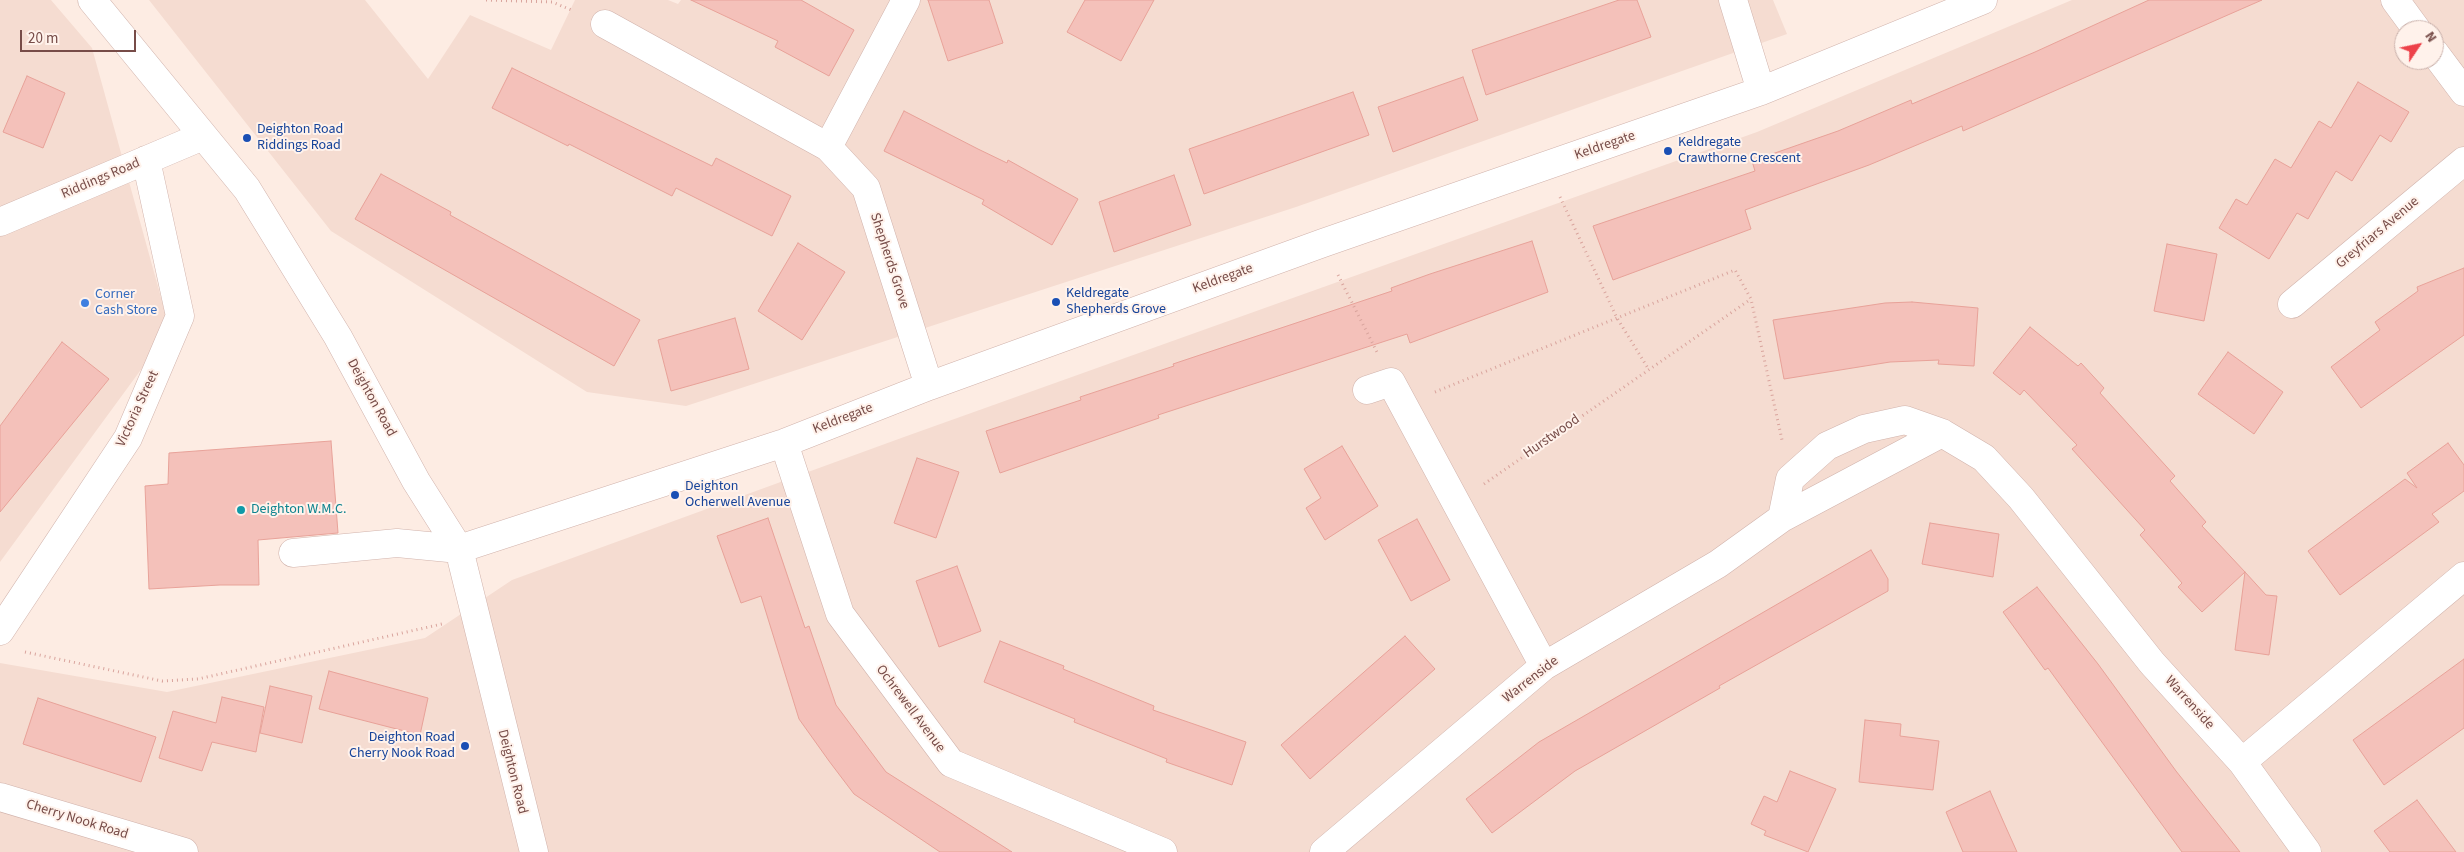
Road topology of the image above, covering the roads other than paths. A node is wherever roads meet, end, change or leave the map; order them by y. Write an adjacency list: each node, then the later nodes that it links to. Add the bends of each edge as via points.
1 (92, 0): 12 (street, Deighton Road)
2 (906, 0): 13 (street)
3 (1733, 0): 10 (street)
4 (1983, 0): 6 (street, Keldregate)
5 (2395, 0): 7 (street)
6 (1948, 8): 10 (street, Keldregate)
7 (2410, 20)
8 (605, 24): 13 (street, Shepherds Grove)
9 (2444, 65): 11 (street)
10 (1761, 91): 18 (street, Keldregate, via 1323,243)
11 (2464, 92)
12 (203, 136): 14 (street, Riddings Road); 23 (street, Deighton Road, via 247,189 338,337 416,481)
13 (828, 147): 18 (street, Shepherds Grove, via 866,188)
14 (146, 160): 16 (street, Riddings Road); 26 (street, Victoria Street, via 180,316 128,438)
15 (2464, 161): 17 (street, Greyfriars Avenue)
16 (0, 222)
17 (2292, 304)
18 (929, 386): 21 (street, Keldregate)
19 (1388, 392): 27 (street, via 1456,504)
20 (1942, 433): 22 (street, Warrenside); 22 (street, Warrenside, via 1905,420 1864,428 1827,446 1790,479); 28 (street, Warrenside, via 1984,458 2021,498 2152,663)
21 (784, 442): 23 (street, Keldregate); 32 (street, Ochrewell Avenue, via 840,614 951,763)
22 (1782, 518): 27 (street, Warrenside, via 1718,564)
23 (459, 550): 24 (street, via 397,543); 31 (street, Deighton Road)
24 (293, 553)
25 (2464, 576): 28 (street)
26 (0, 632)
27 (1544, 666): 33 (street, Warrenside)
28 (2242, 762): 34 (street)
29 (0, 797): 30 (street, Cherry Nook Road)
30 (184, 852)
31 (534, 852)
32 (1163, 852)
33 (1324, 852)
34 (2307, 852)

